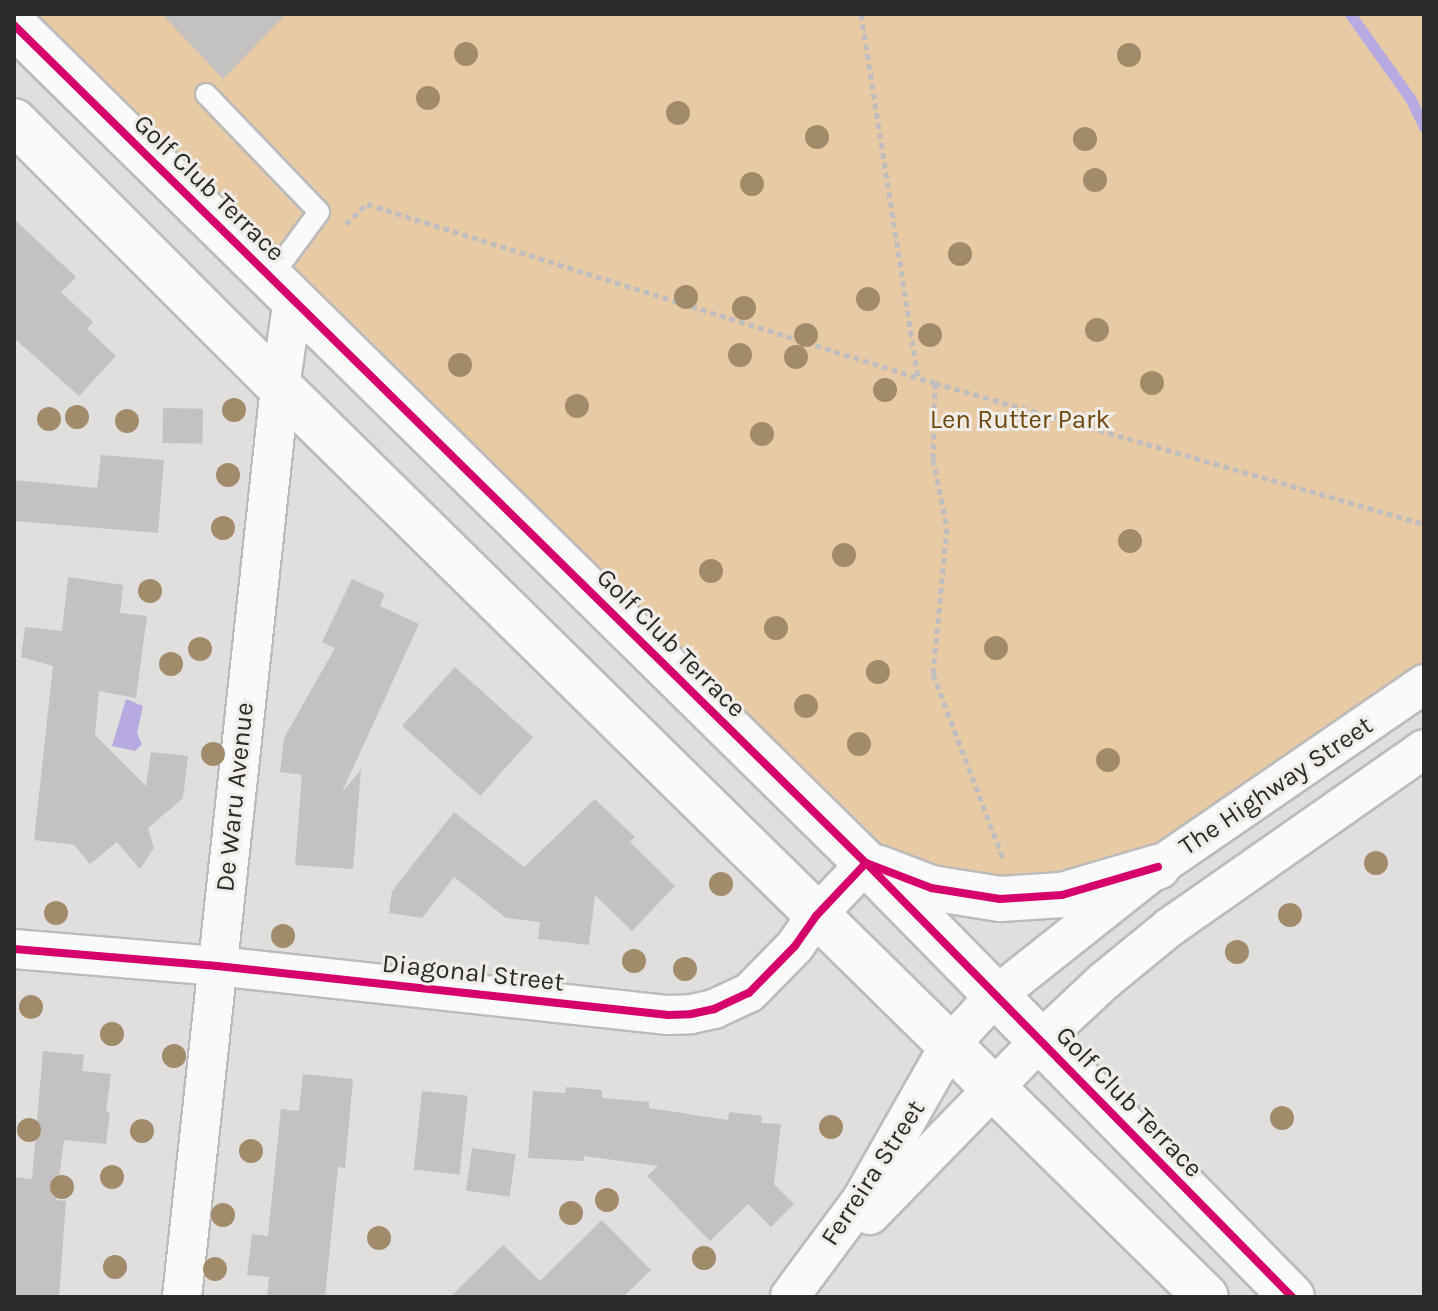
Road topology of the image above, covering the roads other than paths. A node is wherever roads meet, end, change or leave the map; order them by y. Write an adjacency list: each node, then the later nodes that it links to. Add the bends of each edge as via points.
1 (14, 25): 4 (street, Golf Club Terrace)
2 (206, 94): 4 (lane, via 319,212)
3 (14, 121): 5 (street)
4 (282, 288): 5 (street, De Waru Avenue); 8 (street, Golf Club Terrace)
5 (280, 387): 10 (street); 12 (street, De Waru Avenue)
6 (1424, 684): 9 (street, The Highway Street)
7 (1424, 749): 14 (street, The Highway Street, via 1170,927)
8 (866, 863): 9 (street, via 931,888 1000,899 1062,895); 10 (street, Diagonal Street); 13 (street, Golf Club Terrace)
9 (1158, 867): 13 (street, The Highway Street)
10 (816, 916): 12 (street, Diagonal Street, via 749,993 691,1014); 15 (street)
11 (14, 949): 12 (street, Diagonal Street)
12 (217, 966): 17 (street, De Waru Avenue)
13 (994, 997): 14 (street, Golf Club Terrace); 15 (street, The Highway Street)
14 (1042, 1039): 16 (street, The Highway Street); 20 (street, Golf Club Terrace)
15 (949, 1046): 16 (street); 18 (street, Ferreira Street, via 862,1199)
16 (996, 1088): 18 (street, Ferreira Street); 19 (street)
17 (182, 1297)
18 (790, 1297)
19 (1206, 1297)
20 (1292, 1297)

